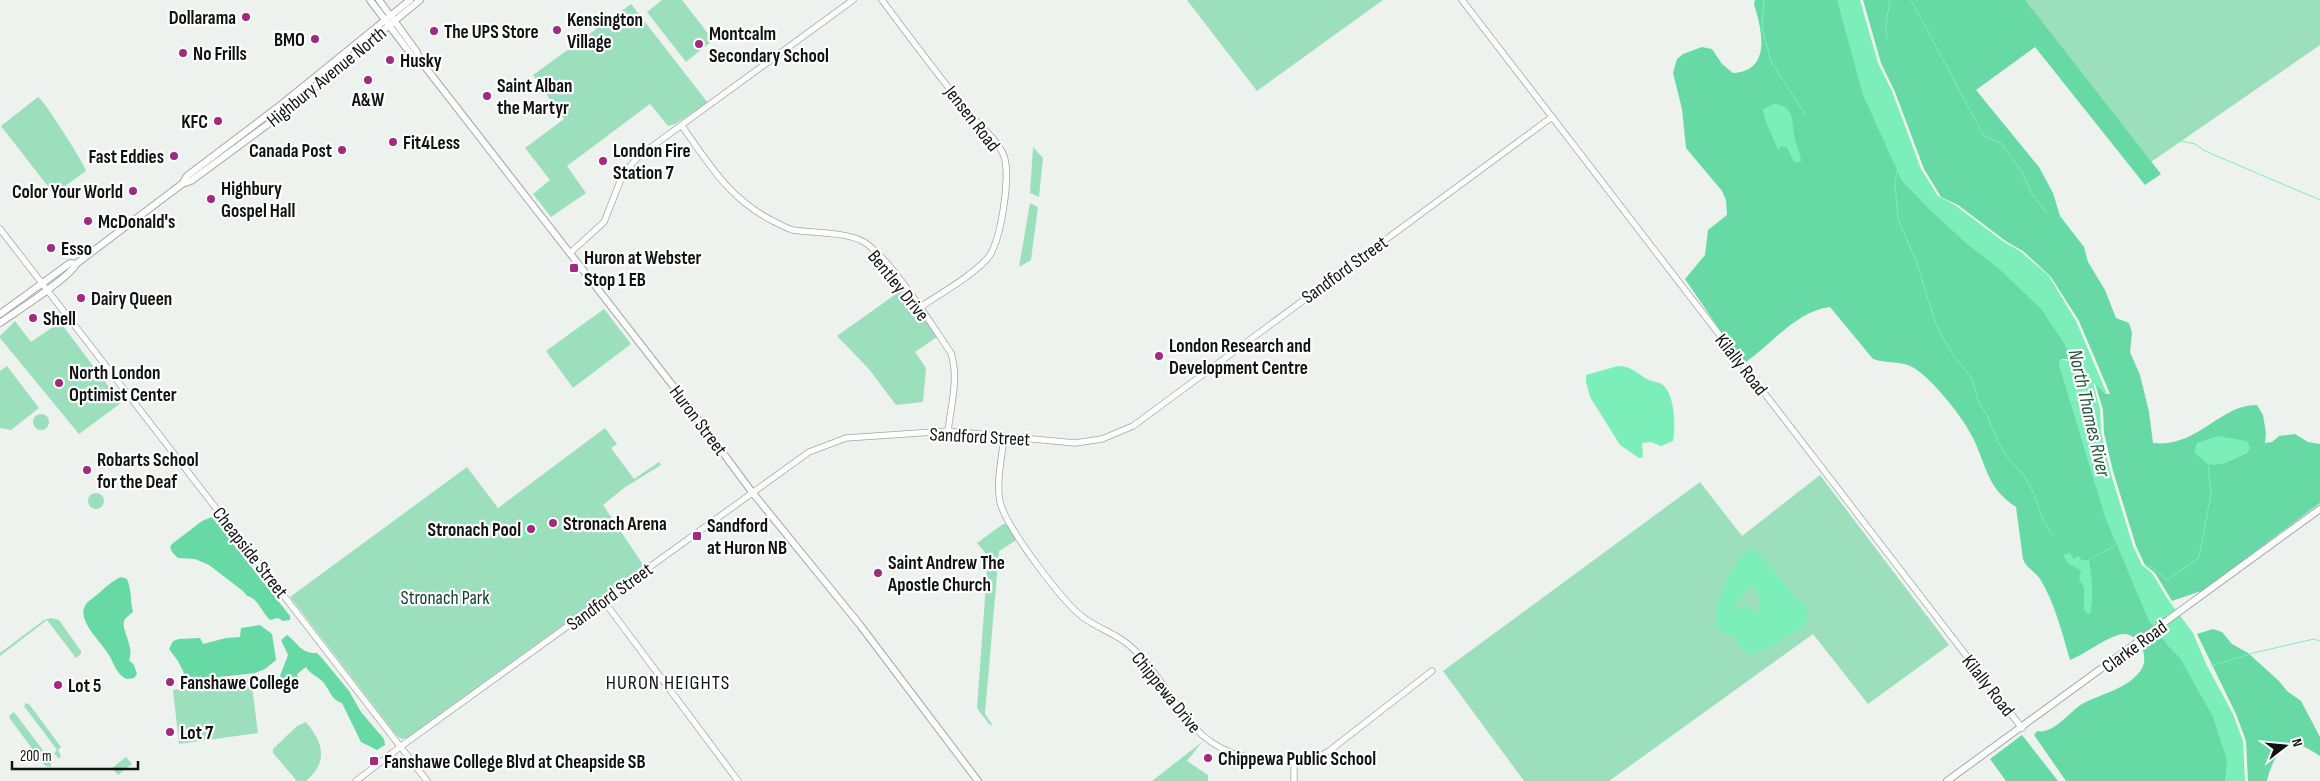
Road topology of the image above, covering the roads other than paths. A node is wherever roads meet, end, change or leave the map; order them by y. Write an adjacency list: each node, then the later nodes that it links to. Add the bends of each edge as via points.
1 (370, 0): 8 (main road, Huron Street)
2 (378, 0): 8 (main road, Huron Street)
3 (410, 0): 8 (main road, Highbury Avenue North)
4 (420, 0): 8 (main road, Highbury Avenue North)
5 (853, 0): 10 (street)
6 (882, 0): 14 (street, Jensen Road, via 966,110 996,143 1004,156 1006,171 994,248 978,267)
7 (1462, 0): 9 (street, Kilally Road)
8 (390, 20): 12 (main road, Huron Street, via 413,57 419,59); 13 (main road, Highbury Avenue North, via 283,113 76,264 70,263)
9 (1552, 117): 18 (street, Sandford Street, via 1133,426 1102,439 1075,443); 23 (street, Kilally Road)
10 (682, 126): 12 (street, via 640,156 623,174 604,222); 14 (street, Bentley Drive, via 724,185 740,201 789,229 847,236 864,242 877,252)
11 (0, 229): 13 (street, Cheapside Street)
12 (570, 253): 19 (main road, Huron Street)
13 (45, 286): 15 (main road, Highbury Avenue North); 16 (main road, Highbury Avenue North); 24 (street, Cheapside Street)
14 (919, 308): 17 (street, Bentley Drive, via 951,353 954,364)
15 (0, 314)
16 (0, 323)
17 (948, 431): 18 (street, Sandford Street); 19 (street, Sandford Street, via 846,438 809,452)
18 (1004, 437): 25 (street, Chippewa Drive, via 999,484 1005,516 1062,599 1085,619 1129,645 1205,739 1239,756)
19 (752, 492): 21 (street, Sandford Street); 29 (main road, Huron Street, via 860,625)
20 (2320, 510): 23 (main road, Clarke Road)
21 (603, 600): 24 (street, Sandford Street); 28 (street)
22 (1432, 671): 25 (street, Chippewa Drive, via 1329,751 1314,760)
23 (2022, 728): 31 (main road, Clarke Road)
24 (400, 747): 26 (street, Sandford Street); 27 (street, Cheapside Street)
25 (1294, 761): 30 (street)
26 (356, 781)
27 (427, 781)
28 (738, 781)
29 (978, 781)
30 (1294, 781)
31 (1947, 781)

